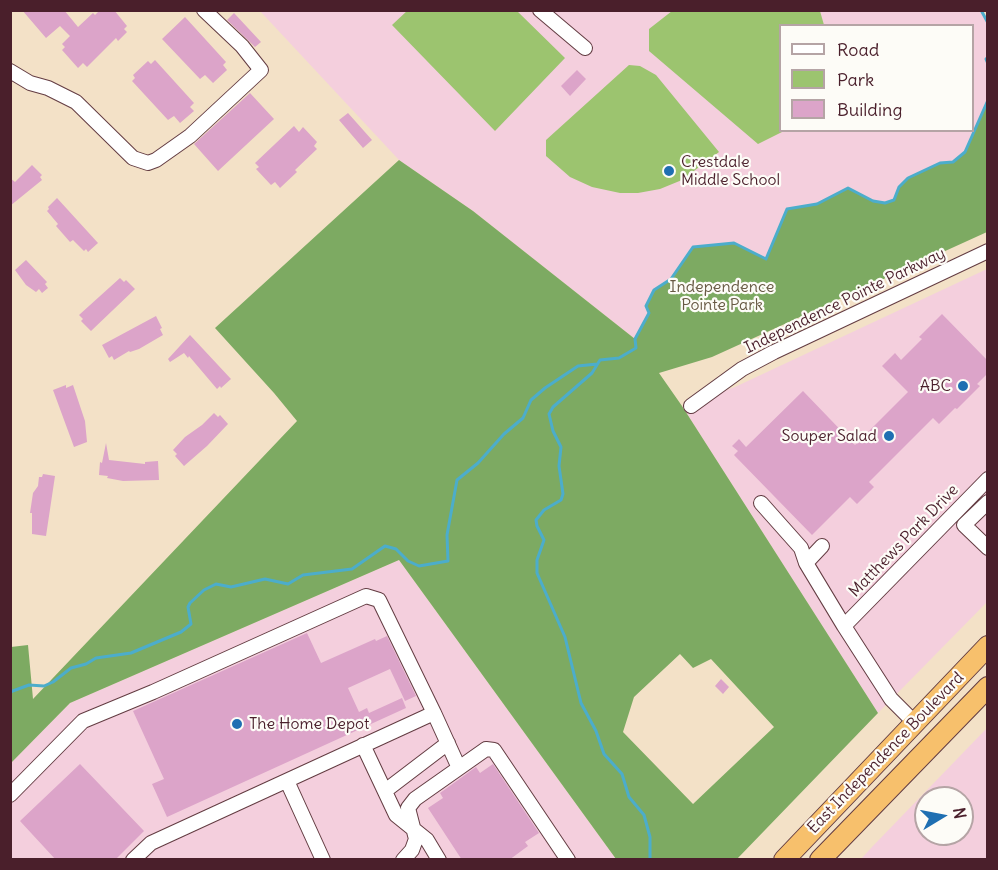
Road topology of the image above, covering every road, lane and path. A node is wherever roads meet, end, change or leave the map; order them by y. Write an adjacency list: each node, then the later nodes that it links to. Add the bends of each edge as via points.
1 (204, 10): 4 (street, via 261,70 190,136 148,163 133,158 76,102)
2 (540, 10): 3 (street)
3 (585, 48)
4 (10, 70)
5 (987, 251): 6 (street, Independence Pointe Parkway, via 774,351)
6 (691, 406)
7 (987, 479): 13 (street, Matthews Park Drive)
8 (987, 502): 11 (street, via 964,525)
9 (761, 504): 12 (street, via 801,548)
10 (822, 546): 12 (street)
11 (987, 548)
12 (806, 563): 13 (street)
13 (844, 626): 17 (street, via 891,699)
14 (987, 646): 17 (highway, East Independence Boulevard)
15 (987, 687): 31 (highway, East Independence Boulevard)
16 (434, 713): 18 (street); 19 (street); 23 (street, via 379,600 366,596 83,721)
17 (915, 723): 30 (highway, East Independence Boulevard)
18 (448, 744): 20 (street); 22 (street)
19 (363, 746): 21 (street); 22 (street)
20 (459, 768): 24 (street, via 408,808); 29 (street, via 486,749 494,750)
21 (287, 780): 25 (street, via 151,843); 26 (street)
22 (385, 790): 24 (street, via 396,815)
23 (10, 795)
24 (414, 829): 27 (street, via 416,839); 28 (street, via 428,840)
25 (133, 860)
26 (323, 860)
27 (403, 860)
28 (439, 860)
29 (568, 860)
30 (784, 860)
31 (820, 860)

